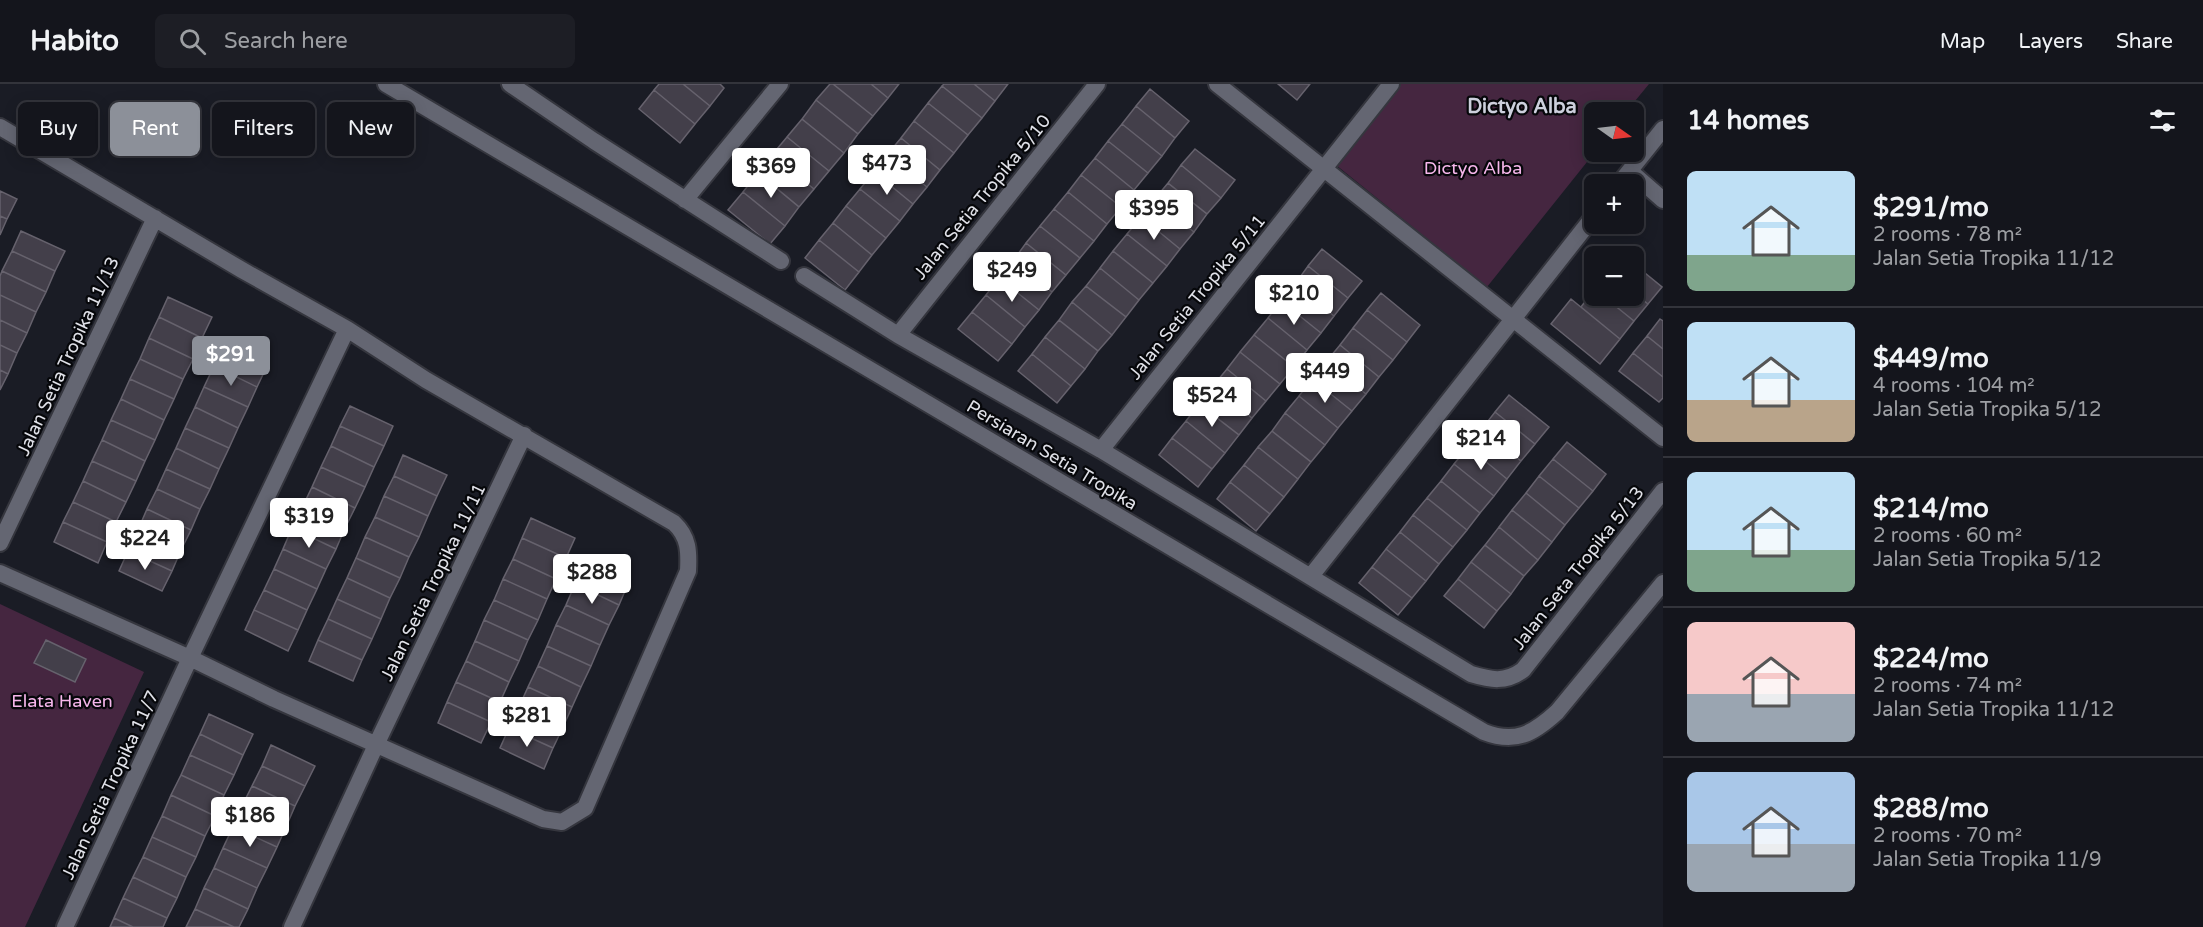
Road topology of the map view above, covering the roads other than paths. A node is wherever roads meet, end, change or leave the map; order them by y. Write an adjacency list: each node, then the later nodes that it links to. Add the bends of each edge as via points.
1 (386, 84): 28 (street, Persiaran Setia Tropika, via 1484,732 1512,738 1545,724)
2 (510, 84): 12 (street)
3 (780, 84): 12 (street)
4 (1097, 84): 20 (street, Jalan Setia Tropika 5/10)
5 (1217, 84): 9 (street)
6 (1391, 84): 9 (street, Jalan Setia Tropika 5/11)
7 (0, 127): 14 (street)
8 (1663, 129): 10 (street)
9 (1325, 169): 18 (street); 23 (street, Jalan Setia Tropika 5/11)
10 (1630, 171): 11 (street); 13 (street)
11 (1627, 174)
12 (685, 200): 16 (street)
13 (1663, 200)
14 (155, 218): 19 (street); 25 (street, Jalan Setia Tropika 11/13)
15 (1584, 229): 18 (street)
16 (781, 261)
17 (804, 276): 20 (street)
18 (1513, 320): 22 (street); 27 (street)
19 (347, 329): 21 (street, via 426,380); 29 (street, Jalan Setia Tropika 11/7)
20 (898, 334): 23 (street)
21 (524, 435): 30 (street, Jalan Setia Tropika 11/11); 30 (street, via 674,523 689,551 688,571 585,808 562,822 543,819)
22 (1663, 438)
23 (1101, 450): 27 (street)
24 (1663, 491): 27 (street, Jalan Seta Tropika 5/13, via 1523,670 1504,680 1471,674)
25 (0, 543)
26 (0, 573): 29 (street)
27 (1311, 576)
28 (1663, 582)
29 (190, 658): 30 (street); 31 (street, Jalan Setia Tropika 11/7)
30 (376, 746): 32 (street, Jalan Setia Tropika 11/11)
31 (65, 927)
32 (292, 927)

